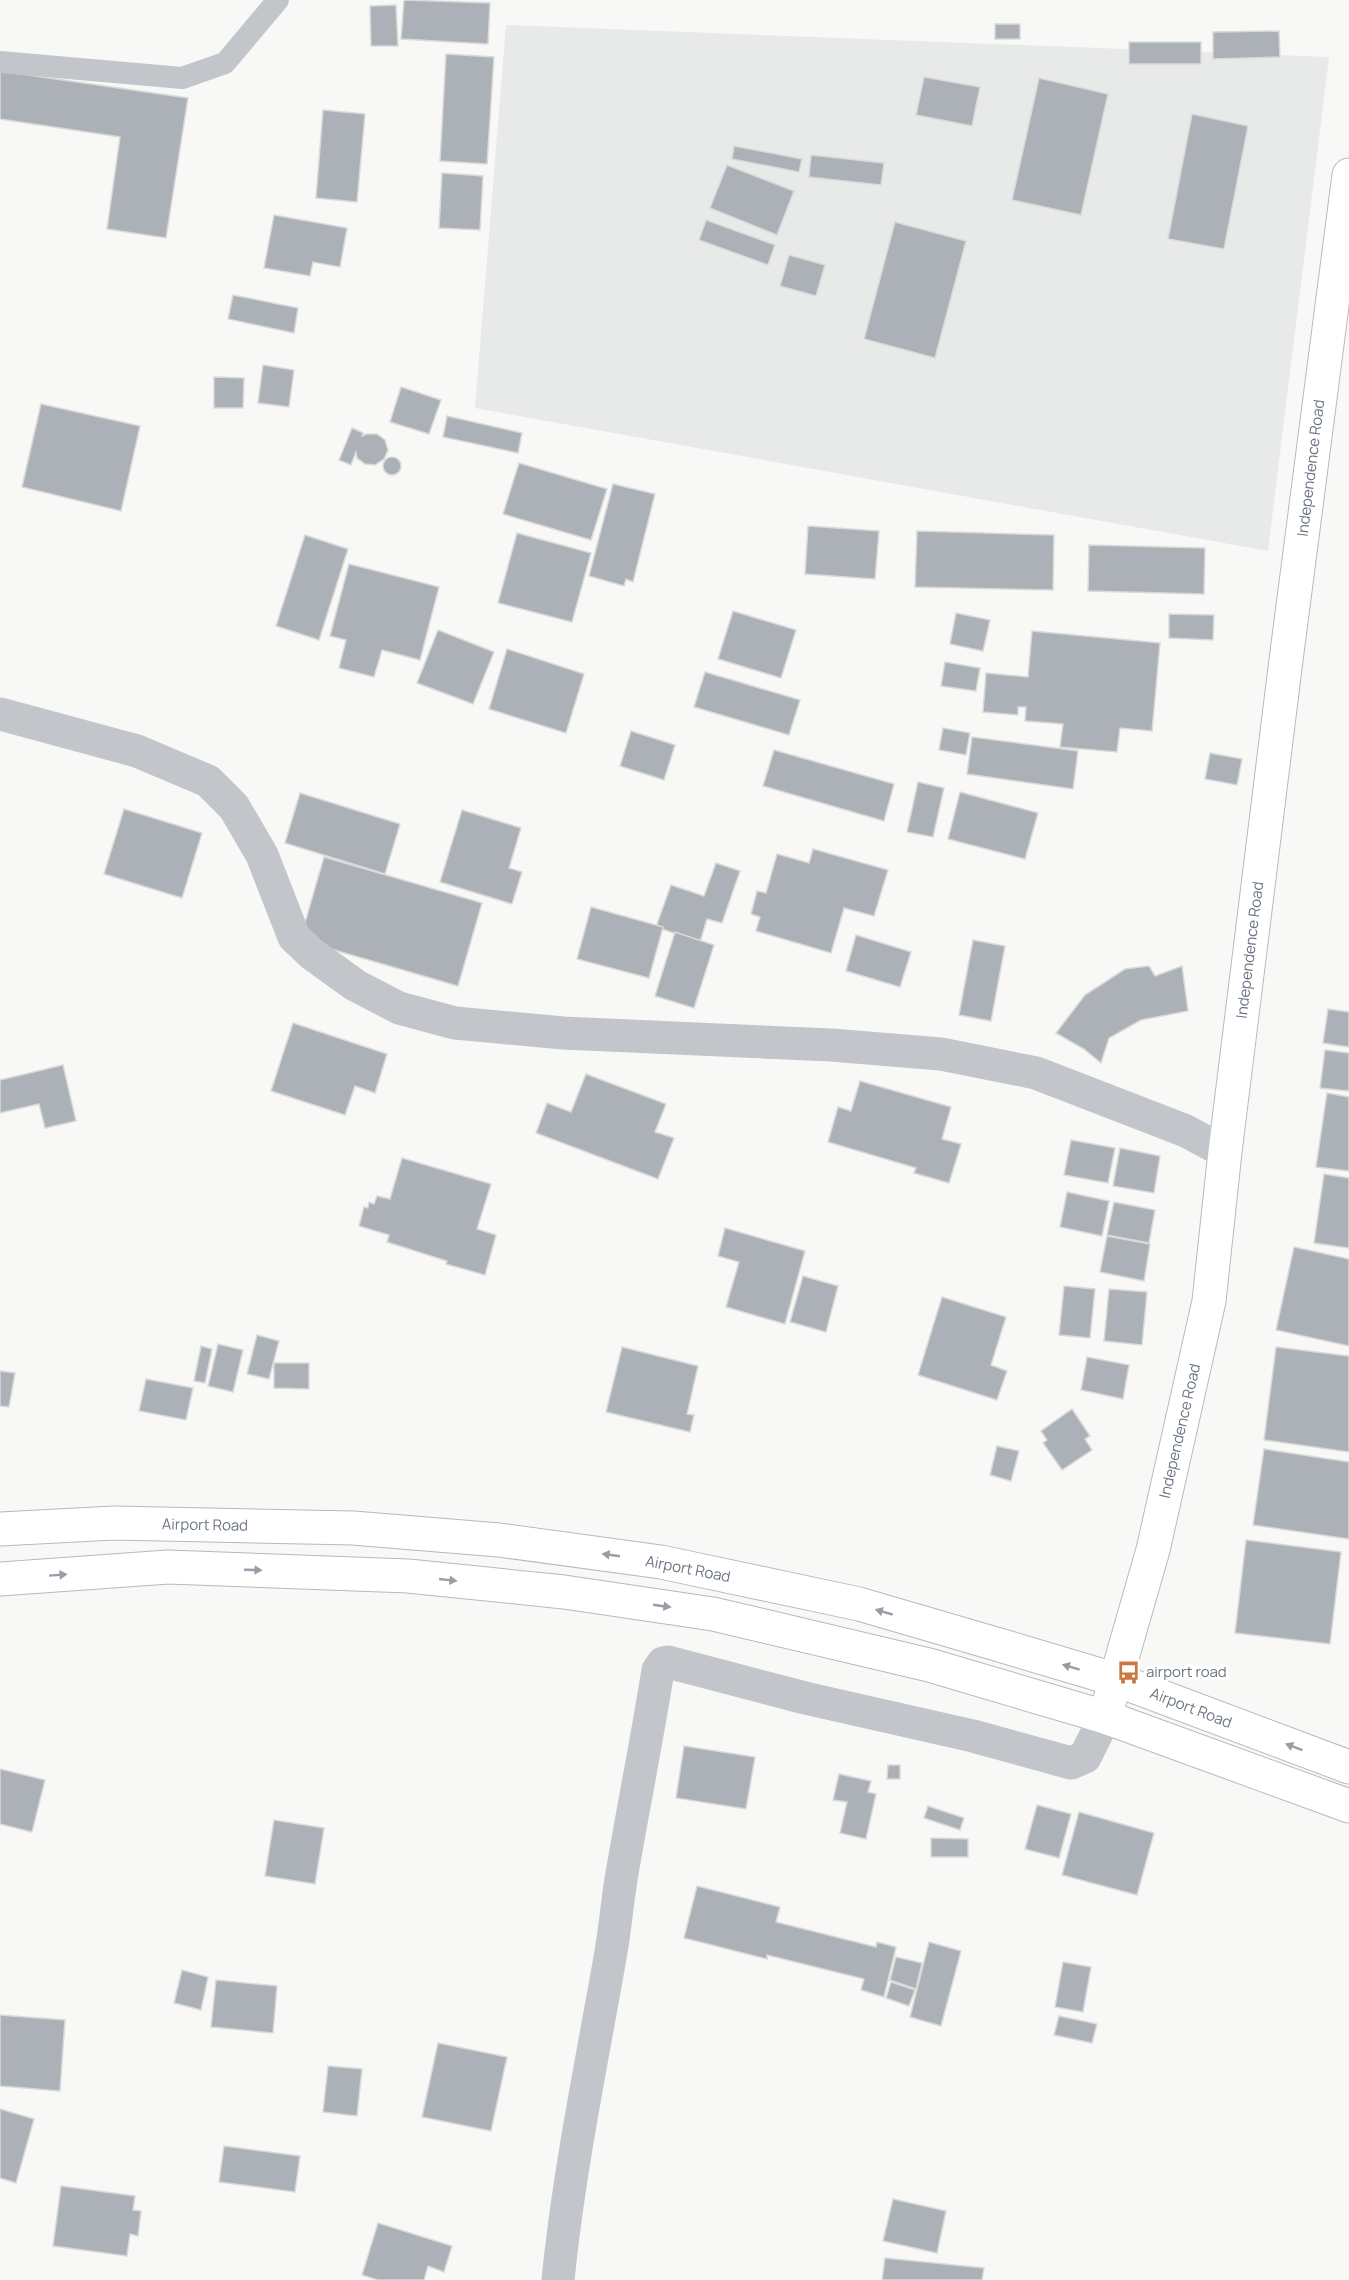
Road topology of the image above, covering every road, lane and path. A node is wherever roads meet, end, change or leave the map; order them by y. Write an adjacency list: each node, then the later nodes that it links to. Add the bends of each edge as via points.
1 (278, 0): 2 (lane, via 225,63 182,78)
2 (0, 62)
3 (1349, 175): 5 (main road, Independence Road)
4 (0, 714): 5 (street, via 137,751 208,781 234,807 262,855 294,937 355,985 399,1008 455,1023 563,1034 831,1045 940,1054 1036,1073 1186,1131)
5 (1225, 1152): 8 (main road, Independence Road, via 1209,1300 1153,1550)
6 (0, 1530): 8 (main road, Airport Road, one-way to 6, via 859,1604 661,1562 511,1542 353,1528 114,1523)
7 (0, 1579): 9 (main road, one-way to 9, via 168,1567 408,1575 564,1592 713,1614 929,1665)
8 (1117, 1680): 9 (main road, Independence Road); 10 (main road, Airport Road, one-way to 8)
9 (1105, 1717): 11 (main road); 12 (street, via 1085,1756 1071,1763 668,1662 660,1666 623,1865)
10 (1349, 1767)
11 (1349, 1806)
12 (558, 2280)

